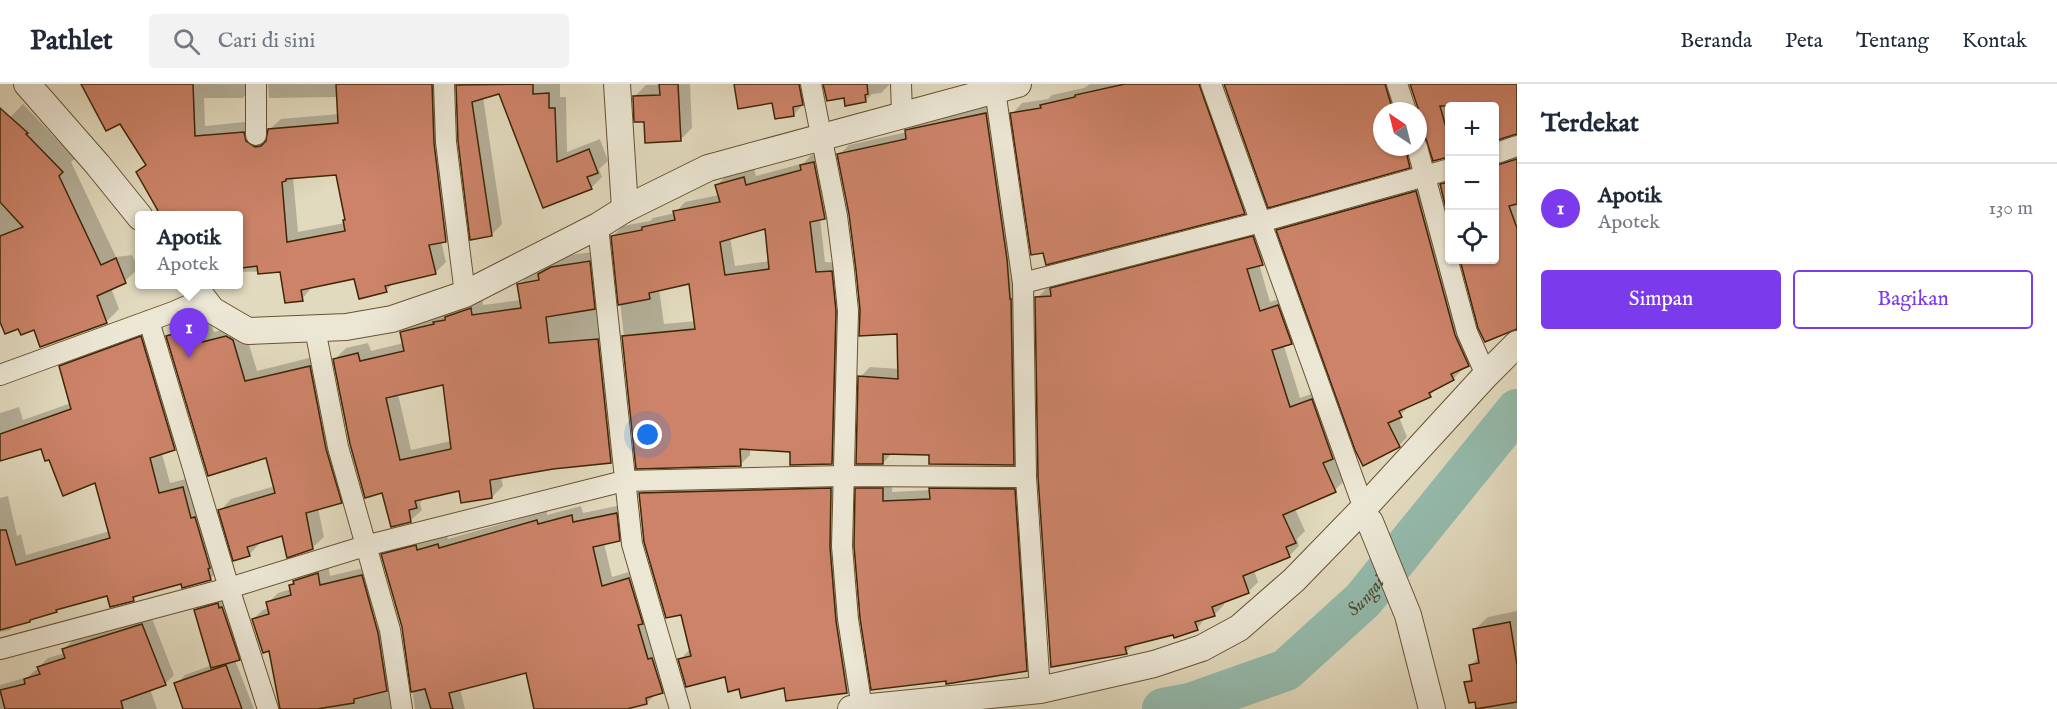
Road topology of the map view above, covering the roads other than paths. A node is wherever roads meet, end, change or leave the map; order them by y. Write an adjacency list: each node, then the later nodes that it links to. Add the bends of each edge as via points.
1 (27, 84): 20 (street)
2 (256, 84): 12 (street)
3 (444, 84): 25 (street, via 446,142)
4 (617, 84): 19 (street)
5 (811, 84): 13 (street)
6 (901, 84): 11 (street)
7 (1211, 84): 21 (street)
8 (1397, 84): 10 (street)
9 (1006, 87): 11 (street); 23 (street)
10 (1403, 102)
11 (902, 114): 13 (street)
12 (256, 135)
13 (820, 137): 19 (street, via 708,168); 31 (street, via 837,216 848,311)
14 (1517, 146): 15 (street)
15 (1499, 152)
16 (1420, 156): 18 (street)
17 (1445, 170): 18 (street)
18 (1426, 177): 21 (street); 30 (street, via 1467,332)
19 (625, 209): 22 (street)
20 (135, 211)
21 (1261, 222): 23 (street); 34 (street)
22 (598, 226): 25 (street); 33 (street)
23 (1023, 283): 32 (street)
24 (198, 292): 26 (street); 27 (street, via 212,310 248,331)
25 (465, 294): 27 (street, via 392,319)
26 (149, 321): 29 (street); 36 (street)
27 (315, 329): 35 (street, via 338,447)
28 (1517, 344): 30 (street)
29 (0, 375)
30 (1486, 375): 34 (street)
31 (843, 476): 32 (street); 33 (street); 39 (street, via 843,556)
32 (1026, 477): 38 (street)
33 (624, 481): 35 (street); 42 (street, via 632,544)
34 (1366, 516): 38 (street, via 1239,628 1202,648 1154,664); 43 (street, via 1408,615)
35 (365, 546): 36 (street); 41 (street, via 390,630)
36 (229, 588): 37 (street); 40 (street)
37 (0, 649)
38 (1040, 690): 39 (street)
39 (857, 708)
40 (268, 709)
41 (402, 709)
42 (680, 709)
43 (1432, 709)

